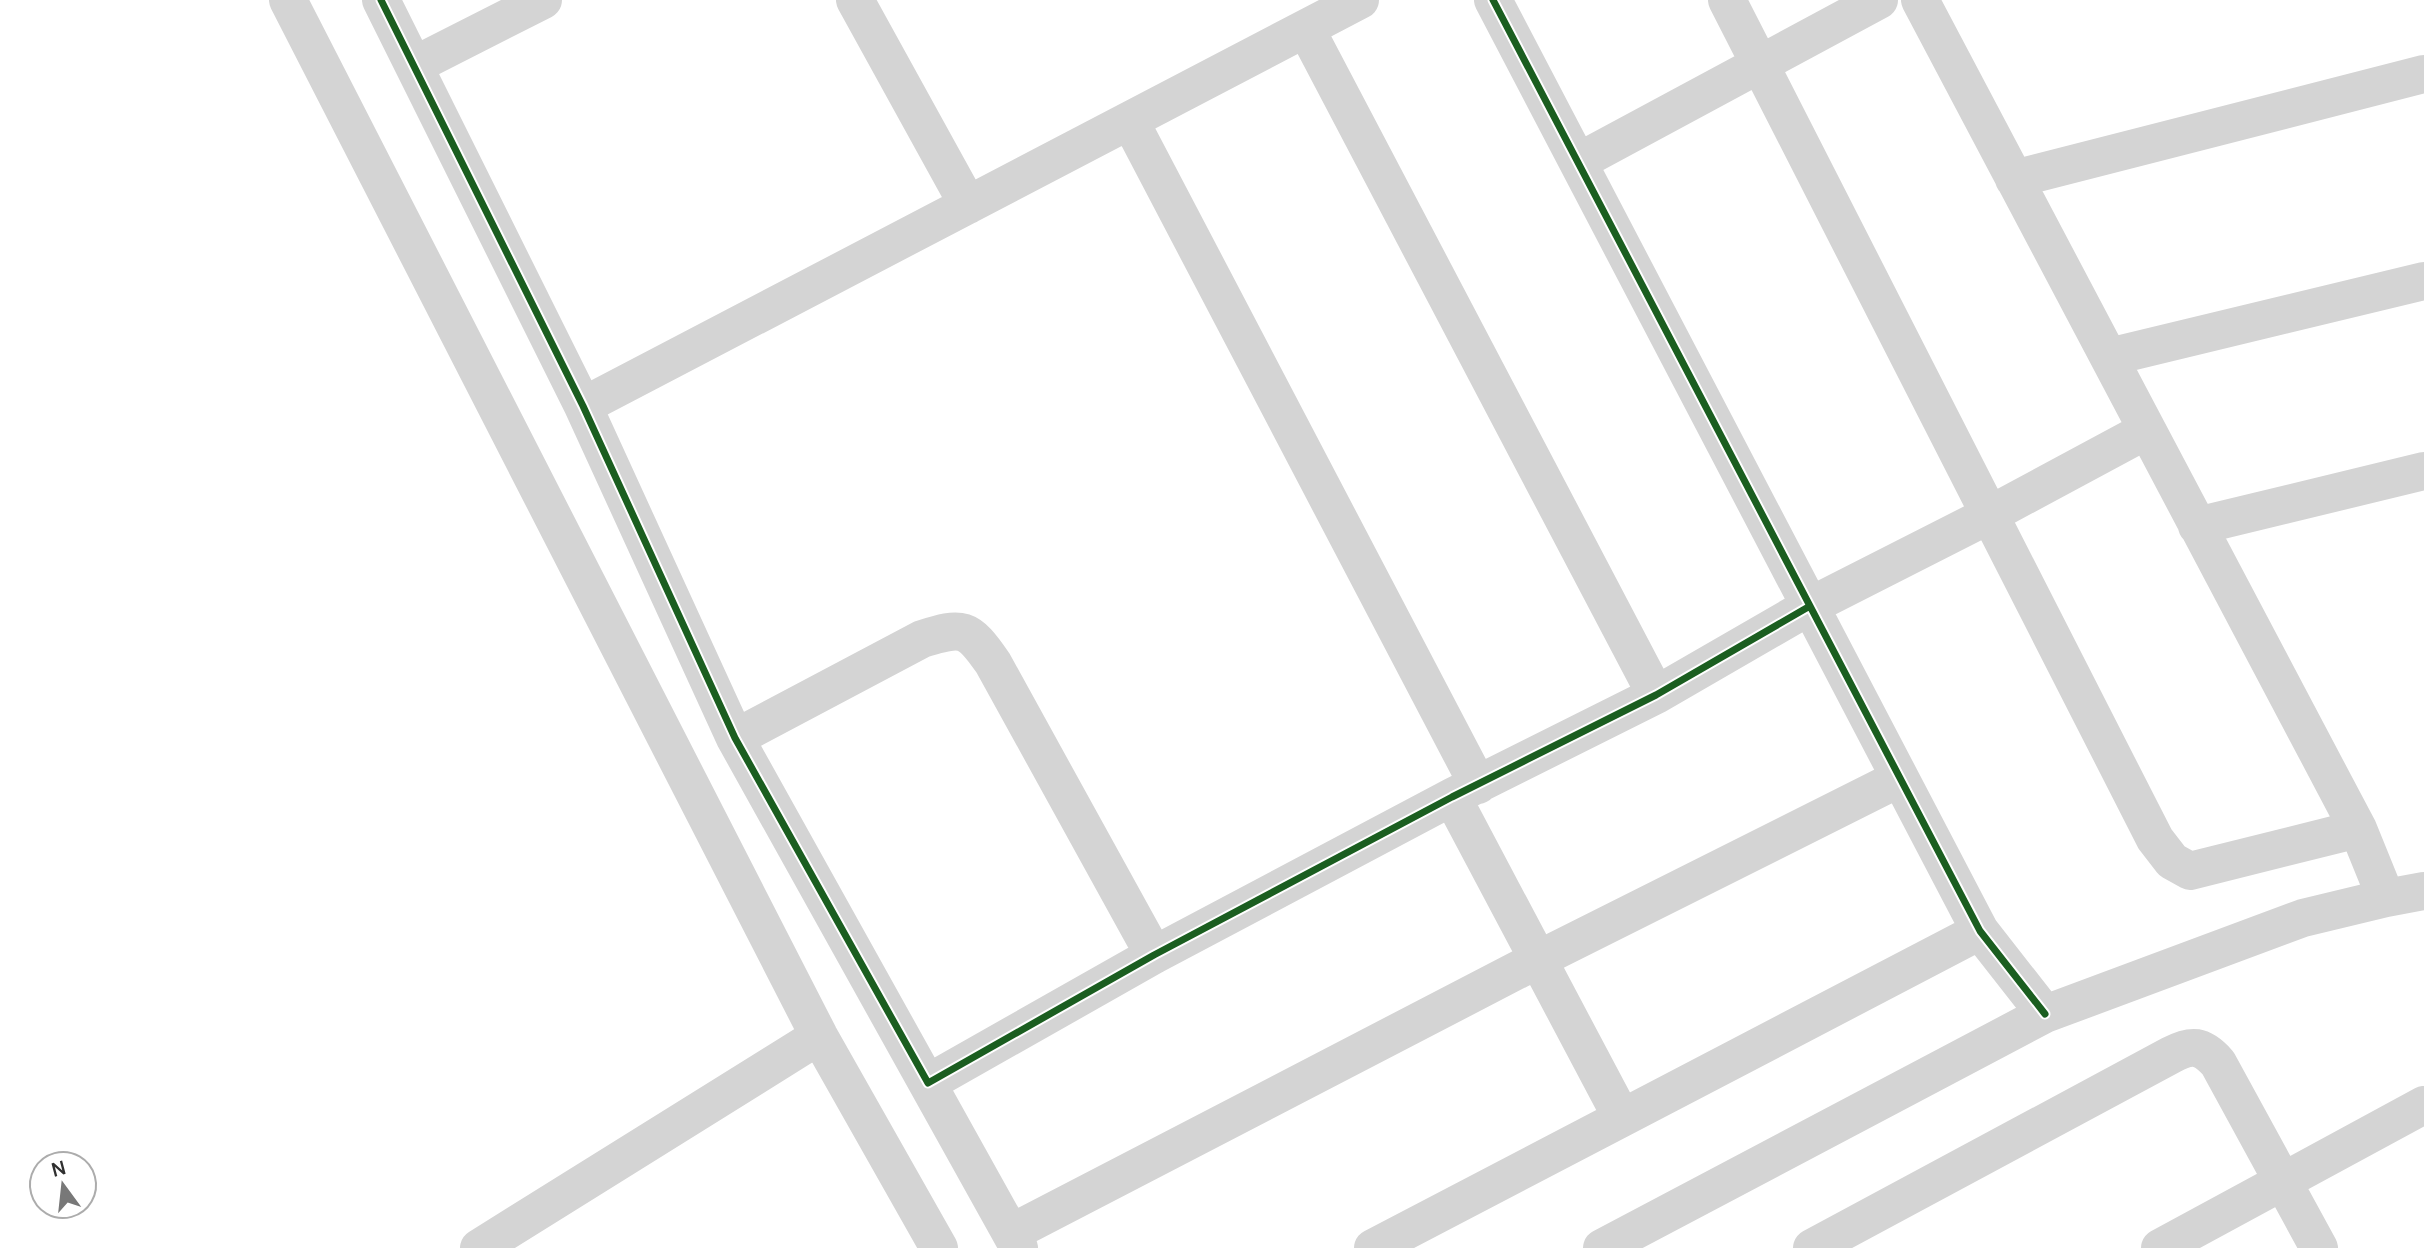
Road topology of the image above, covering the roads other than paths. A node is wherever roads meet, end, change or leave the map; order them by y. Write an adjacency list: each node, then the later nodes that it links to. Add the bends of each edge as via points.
1 (288, 0): 37 (street)
2 (381, 0): 12 (street)
3 (543, 0): 12 (street)
4 (855, 0): 17 (street)
5 (1360, 0): 10 (street)
6 (1493, 0): 15 (street)
7 (1727, 0): 11 (street)
8 (1879, 0): 11 (street)
9 (1928, 2): 16 (street)
10 (1306, 29): 14 (street); 26 (street)
11 (1760, 63): 15 (street); 23 (street)
12 (415, 65): 20 (street)
13 (2424, 74): 16 (street)
14 (1130, 121): 17 (street); 29 (street)
15 (1578, 162): 25 (street)
16 (2014, 179): 19 (street)
17 (968, 205): 20 (street)
18 (2424, 281): 19 (street)
19 (2109, 356): 21 (street)
20 (583, 406): 27 (street)
21 (2147, 430): 23 (street); 24 (street)
22 (2424, 471): 24 (street)
23 (1989, 515): 25 (street); 30 (street, via 2155,839 2172,861 2190,871)
24 (2197, 526): 30 (street)
25 (1810, 606): 26 (street); 28 (street)
26 (1656, 695): 29 (street)
27 (735, 738): 34 (street, via 922,639 952,629 976,638); 38 (street)
28 (1900, 778): 33 (street); 35 (street)
29 (1465, 791): 34 (street); 35 (street)
30 (2358, 829): 32 (street)
31 (2424, 891): 32 (street)
32 (2386, 898): 36 (street, via 2303,918)
33 (1980, 931): 36 (street); 40 (street)
34 (1154, 955): 38 (street)
35 (1537, 960): 40 (street); 42 (street)
36 (2045, 1014): 46 (street)
37 (819, 1036): 43 (street); 44 (street)
38 (928, 1083): 42 (street)
39 (2424, 1105): 41 (street)
40 (1622, 1118): 45 (street)
41 (2283, 1182): 47 (street, via 2218,1063 2207,1051 2185,1048); 48 (street); 49 (street)
42 (1015, 1240)
43 (479, 1248)
44 (939, 1248)
45 (1373, 1248)
46 (1602, 1248)
47 (1812, 1248)
48 (2160, 1248)
49 (2319, 1248)

